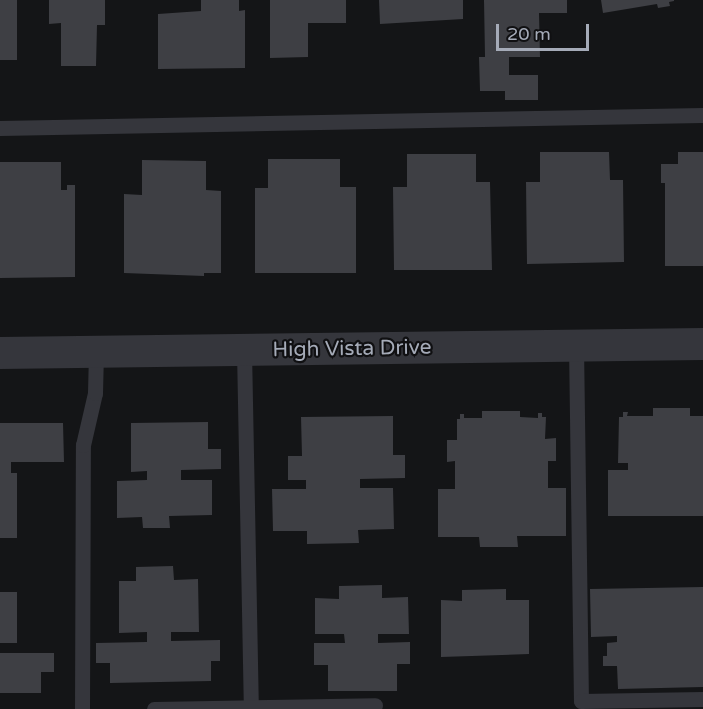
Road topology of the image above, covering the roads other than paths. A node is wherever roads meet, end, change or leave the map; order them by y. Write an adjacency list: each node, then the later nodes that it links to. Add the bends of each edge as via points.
1 (703, 115): 2 (lane)
2 (0, 128)
3 (703, 344): 4 (street, High Vista Drive)
4 (576, 345): 5 (street, High Vista Drive); 8 (lane, via 581,700)
5 (244, 350): 6 (street, High Vista Drive); 10 (lane)
6 (96, 352): 7 (street, High Vista Drive); 11 (lane, via 95,393 82,445)
7 (0, 353)
8 (703, 699)
9 (375, 705): 10 (lane)
10 (251, 707): 12 (lane)
11 (82, 709)
12 (154, 709)

